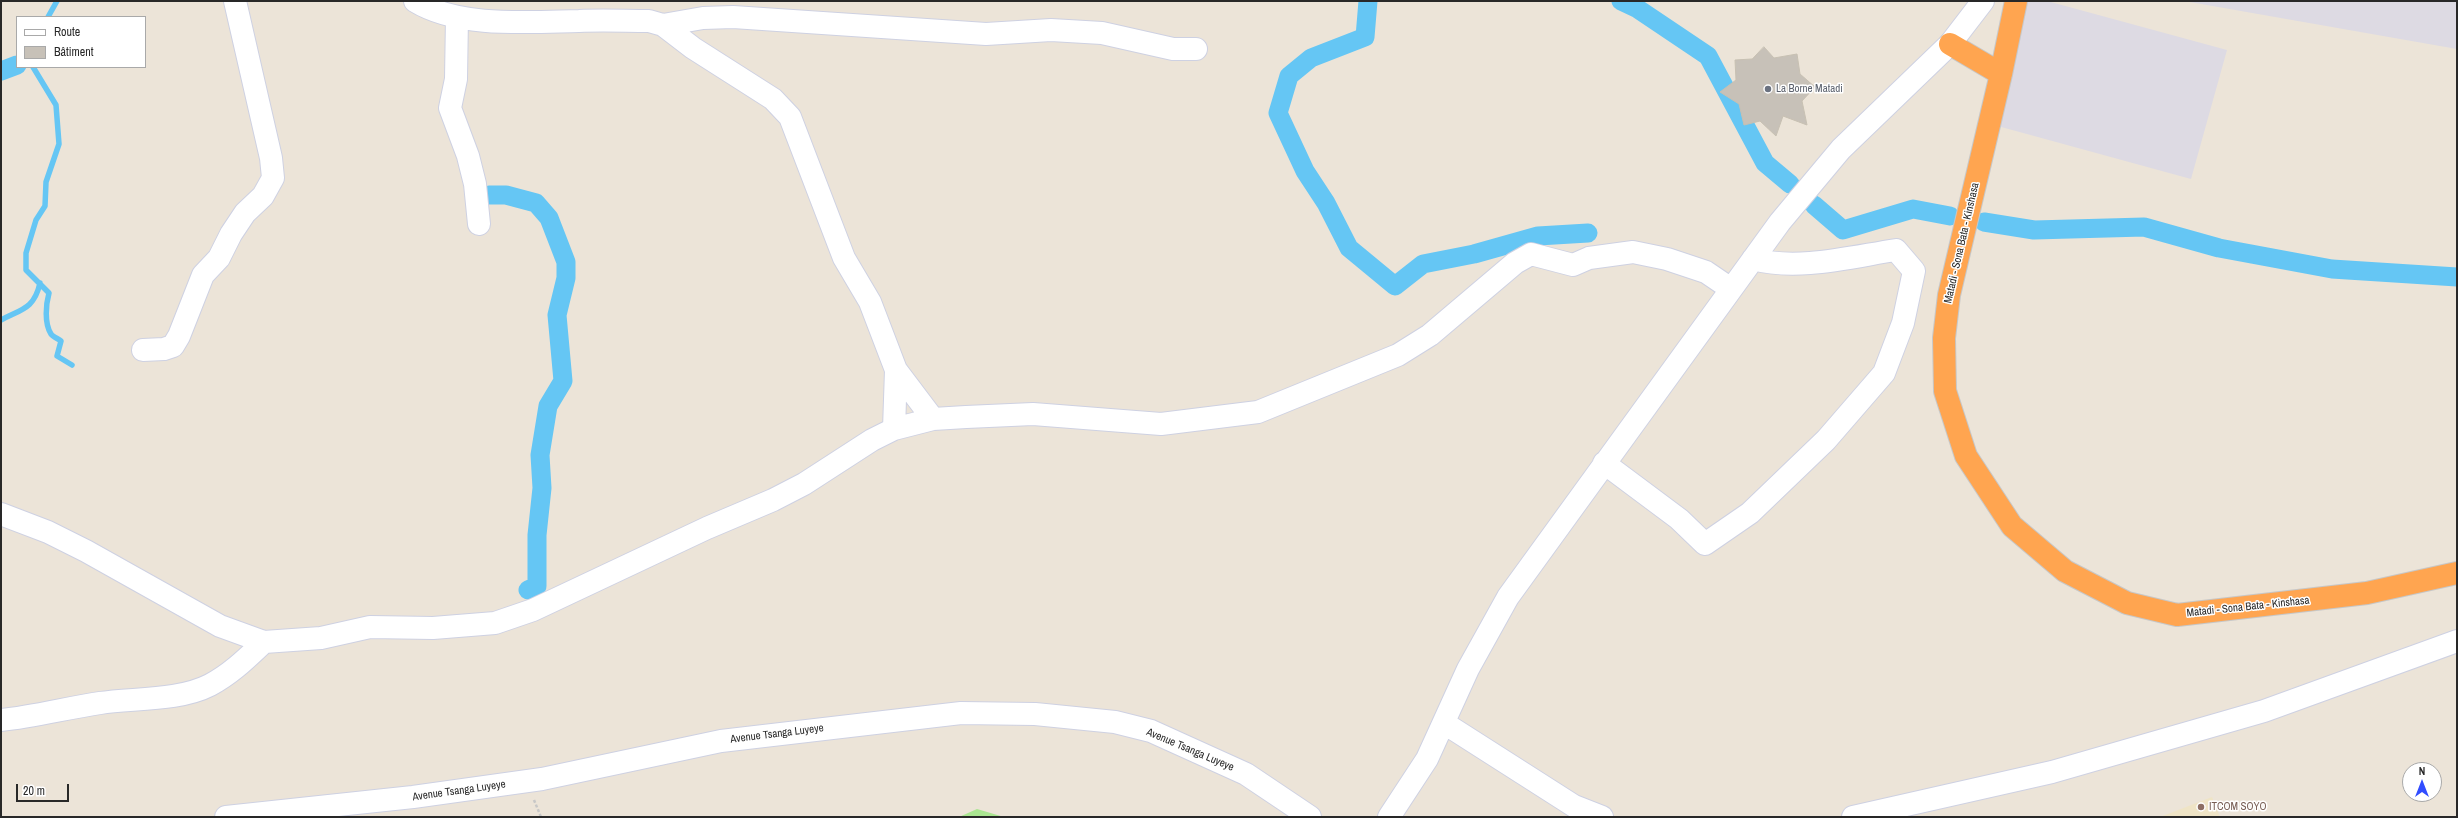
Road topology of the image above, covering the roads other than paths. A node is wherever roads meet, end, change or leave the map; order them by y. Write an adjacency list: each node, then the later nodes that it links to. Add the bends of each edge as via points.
1 (235, 1): 13 (street, via 271,158 273,178 264,196 245,213 219,258 203,275 173,346)
2 (415, 1): 5 (street, via 424,7)
3 (1983, 1): 7 (street)
4 (2016, 1): 9 (highway, Matadi - Sona Bata - Kinshasa)
5 (457, 17): 6 (street, via 519,22 649,21); 10 (street, via 456,79 450,108 468,156 475,184)
6 (663, 25): 8 (street, via 704,18 733,17 986,34 1051,30 1102,33 1173,49); 14 (street, via 693,48 773,99 790,117 844,258 870,302)
7 (1950, 44): 9 (highway); 11 (street, via 1841,149 1780,222)
8 (1196, 49)
9 (2001, 74): 19 (highway, Matadi - Sona Bata - Kinshasa, via 1948,295 1944,338 1944,383 1966,456 2012,526 2065,571 2127,603 2177,615 2367,593)
10 (479, 224)
11 (1753, 259): 12 (street); 17 (street, via 1772,264 1823,262 1896,250 1914,271 1903,323 1884,373 1821,445 1750,513 1705,544 1679,519)
12 (1731, 288): 15 (street, via 1706,272 1667,259 1633,252 1589,258 1573,265 1531,254 1515,263 1430,335 1398,355 1258,412 1161,424 1033,414); 17 (street)
13 (143, 350)
14 (896, 370): 15 (street); 16 (street)
15 (933, 419): 16 (street)
16 (894, 429): 21 (street, via 773,500 740,512 520,614 495,623 433,628 370,627 321,638)
17 (1604, 463): 23 (street, via 1508,598 1468,668)
18 (1, 514): 21 (street, via 48,532 86,551 220,626)
19 (2457, 573)
20 (2457, 641): 28 (street, via 2264,711 2052,772)
21 (264, 642): 22 (street, via 234,670 208,686 154,699 101,703 28,718)
22 (1, 720)
23 (1444, 724): 24 (street, via 1427,759); 27 (street, via 1574,806)
24 (1388, 815)
25 (226, 817): 26 (street, Avenue Tsanga Luyeye, via 413,797 542,779 721,741 960,713 1035,714 1115,722 1151,731 1246,774)
26 (1310, 817)
27 (1602, 817)
28 (1853, 817)

